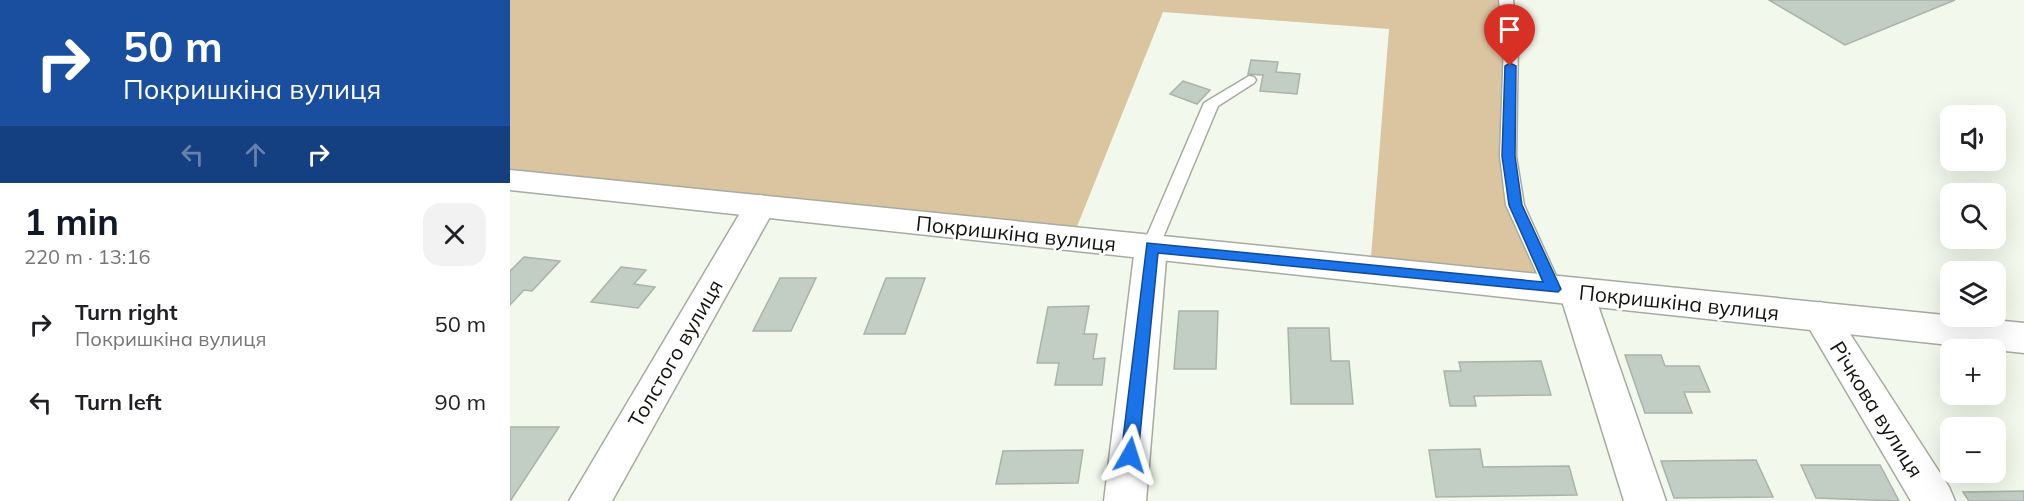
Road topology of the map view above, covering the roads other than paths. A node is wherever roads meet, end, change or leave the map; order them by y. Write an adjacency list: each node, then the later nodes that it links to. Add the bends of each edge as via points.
1 (1506, 0): 6 (lane, via 1510,44 1508,156 1515,205)
2 (1249, 80): 5 (lane, via 1212,103)
3 (510, 180): 4 (street, Покришкіна вулиця)
4 (760, 206): 5 (street, Покришкіна вулиця); 9 (street, Толстого вулиця)
5 (1151, 247): 6 (street, Покришкіна вулиця); 10 (street)
6 (1565, 290): 7 (street, Покришкіна вулиця); 11 (street)
7 (1820, 316): 8 (street, Покришкіна вулиця); 12 (street, Річкова вулиця)
8 (2024, 338)
9 (590, 501)
10 (1125, 501)
11 (1645, 501)
12 (1934, 501)

